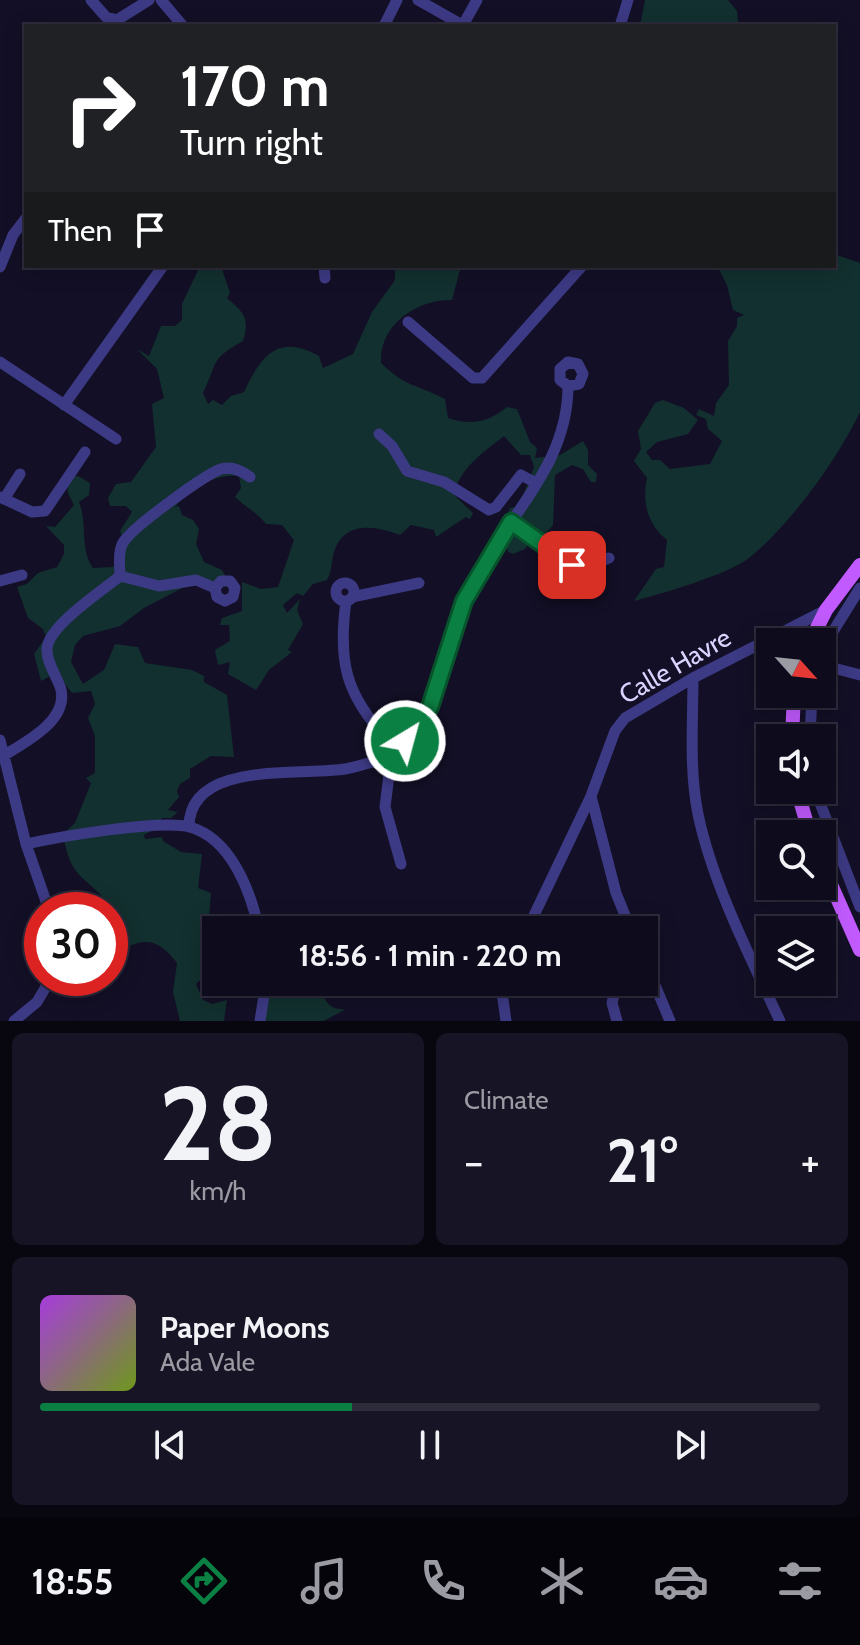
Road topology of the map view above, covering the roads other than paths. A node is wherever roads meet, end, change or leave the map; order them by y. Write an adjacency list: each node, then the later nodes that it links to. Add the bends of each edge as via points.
1 (91, 0): 2 (street, via 106,17 117,20)
2 (149, 0)
3 (161, 0): 8 (street)
4 (397, 0): 9 (street)
5 (418, 0): 10 (street)
6 (477, 0): 11 (street)
7 (628, 0): 12 (street)
8 (181, 24)
9 (385, 24)
10 (460, 24)
11 (464, 24)
12 (621, 24)
13 (24, 221): 14 (street)
14 (0, 267)
15 (162, 268): 20 (street)
16 (580, 268): 17 (street, via 482,378 473,378)
17 (408, 322)
18 (0, 362): 20 (street)
19 (568, 386): 26 (street, via 563,433)
20 (64, 405): 22 (street)
21 (379, 434): 26 (street, via 407,471 444,482 489,510 521,475)
22 (116, 439)
23 (85, 452): 27 (street, via 45,511 32,512)
24 (20, 474): 27 (street)
25 (250, 477): 32 (street, via 221,469 159,511 125,539)
26 (536, 483): 28 (street)
27 (2, 498)
28 (511, 522): 29 (street, via 580,569); 45 (street, via 464,601 430,707)
29 (609, 558)
30 (860, 565): 37 (main road)
31 (22, 575): 33 (street)
32 (120, 576): 35 (street, via 159,586 196,580); 46 (street, via 60,625 47,651 61,704 33,738)
33 (0, 581)
34 (419, 583): 43 (street, via 349,599 344,669 366,715)
35 (215, 588)
36 (860, 588): 39 (street)
37 (826, 610): 38 (main road); 42 (street, Calle Havre)
38 (817, 628)
39 (835, 628)
40 (836, 669): 41 (street)
41 (860, 675)
42 (693, 678): 48 (street, Calle Havre, via 625,718); 70 (street, via 698,815)
43 (387, 739): 45 (street); 47 (street, via 379,751)
44 (0, 740): 46 (street)
45 (405, 741): 47 (street, via 408,760 400,766)
46 (3, 756): 51 (street)
47 (386, 763): 50 (street, via 297,770 211,786 193,806); 52 (street, via 385,807)
48 (591, 796): 57 (street, Calle Havre); 58 (street)
49 (820, 804): 55 (street)
50 (189, 827): 51 (street); 56 (street, via 223,850 239,872)
51 (26, 844): 53 (street)
52 (401, 864)
53 (43, 892)
54 (836, 896): 59 (main road)
55 (860, 907)
56 (254, 916)
57 (534, 916)
58 (625, 916)
59 (860, 950)
60 (658, 992): 69 (street)
61 (40, 996): 65 (street)
62 (264, 996): 66 (street)
63 (503, 996): 67 (street)
64 (614, 996): 68 (street)
65 (14, 1021)
66 (260, 1021)
67 (506, 1021)
68 (617, 1021)
69 (670, 1021)
70 (780, 1021)

